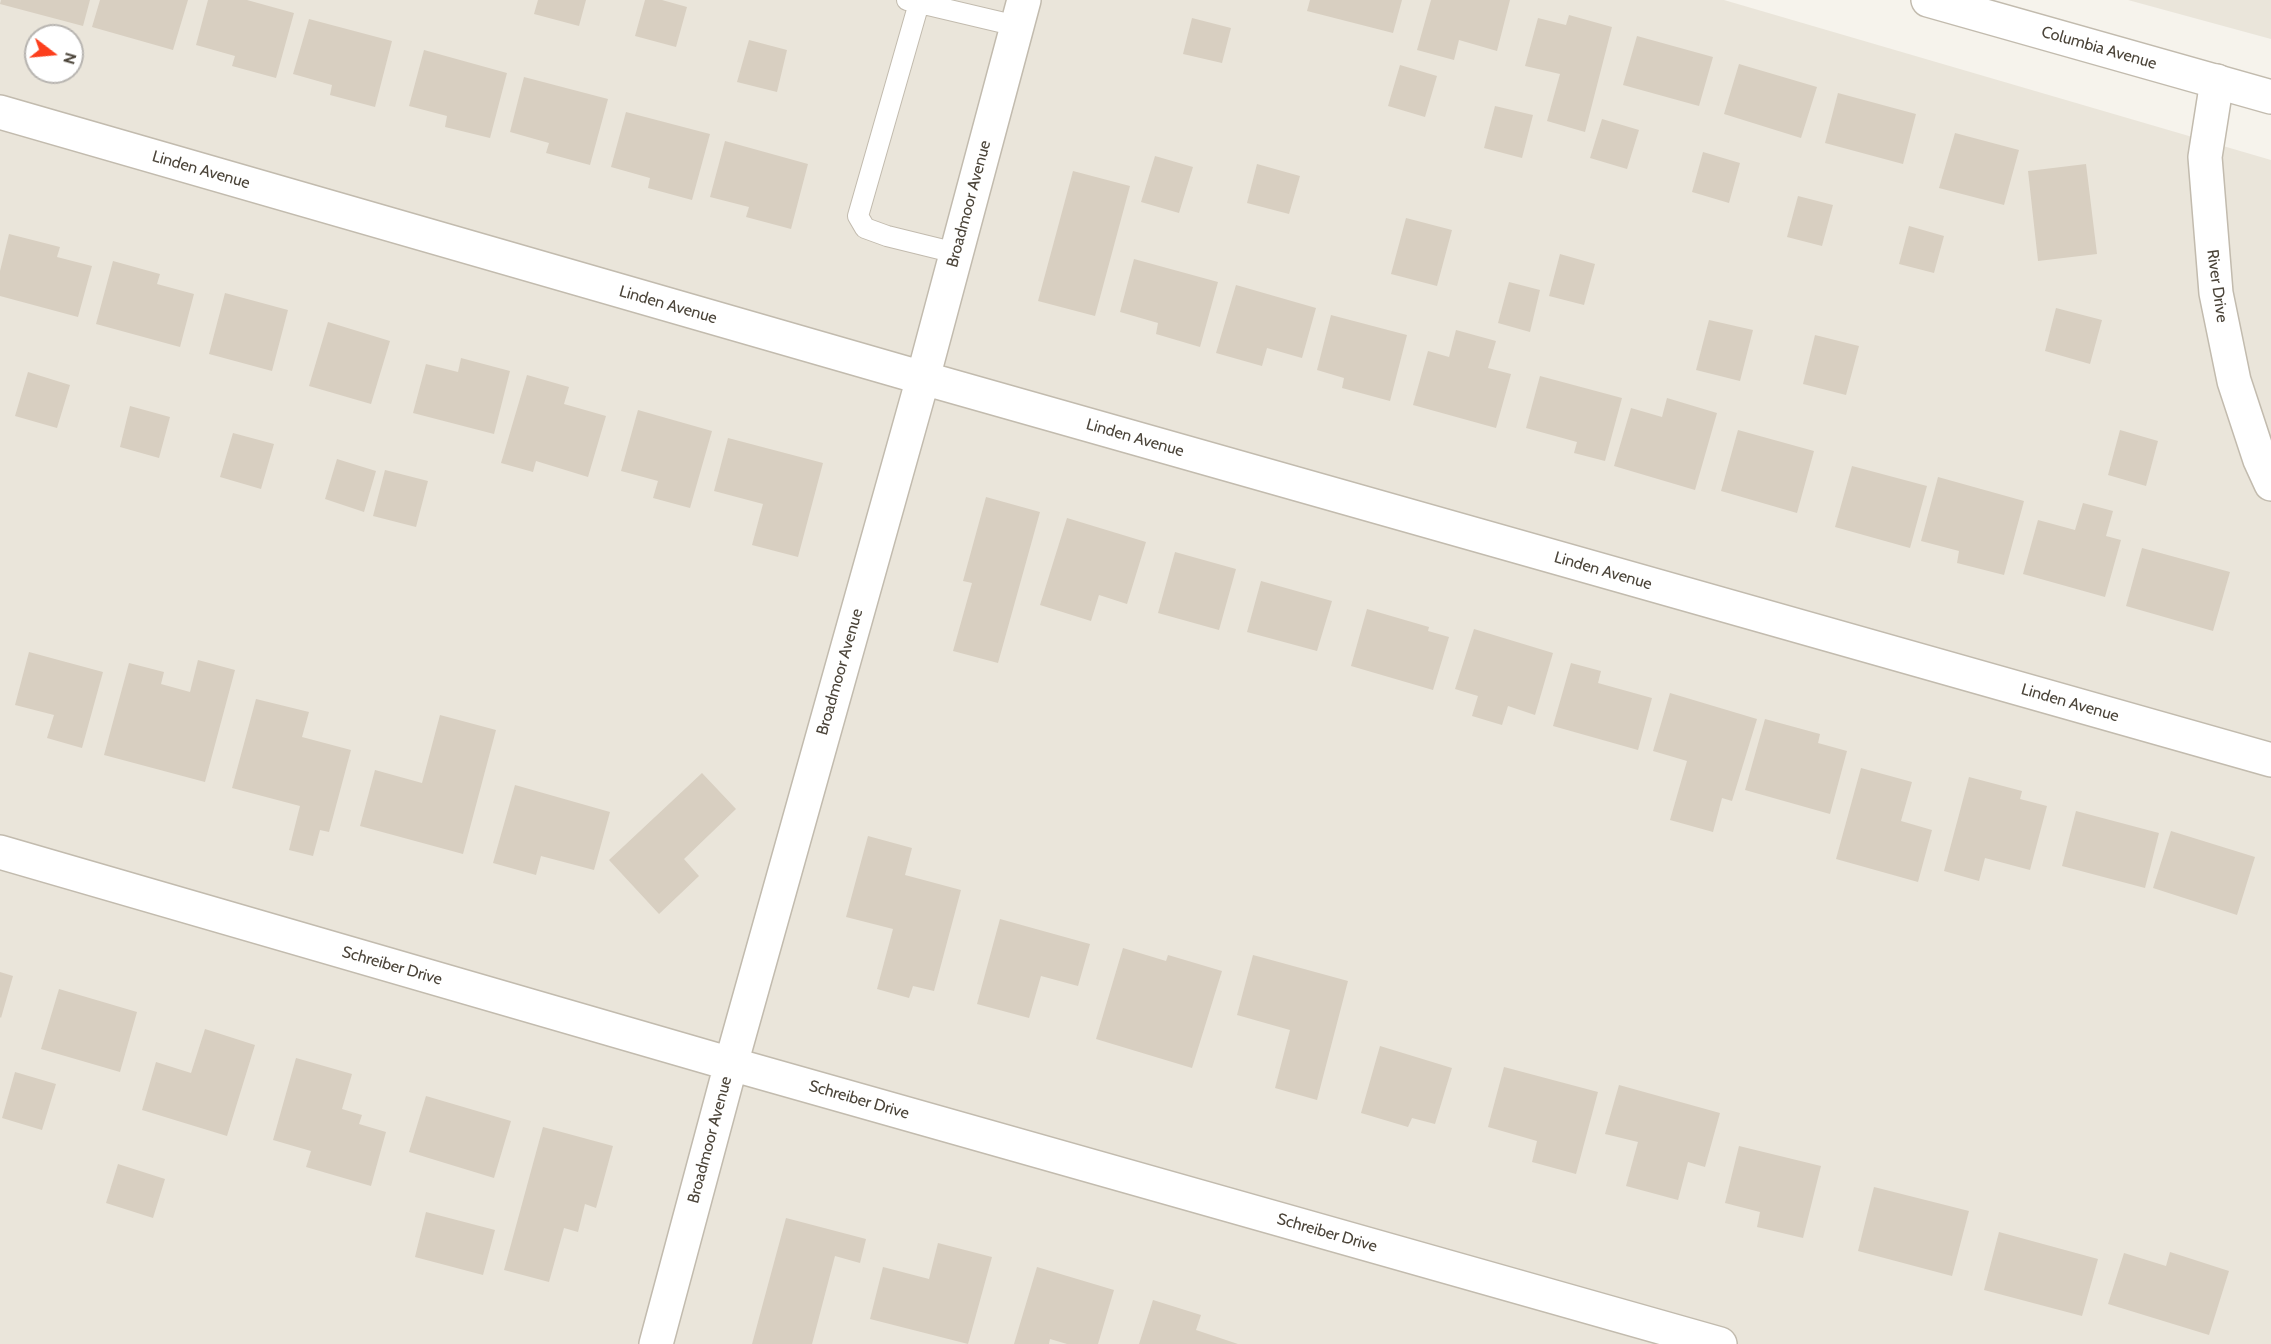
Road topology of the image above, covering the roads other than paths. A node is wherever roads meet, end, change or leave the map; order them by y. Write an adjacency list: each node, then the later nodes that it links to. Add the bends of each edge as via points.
1 (1928, 0): 4 (street, Columbia Avenue)
2 (913, 2): 3 (lane); 7 (lane, via 858,216 865,228)
3 (1021, 13): 7 (street, Broadmoor Avenue)
4 (2217, 81): 5 (street, Columbia Avenue); 9 (street, River Drive, via 2205,157 2216,293 2234,381)
5 (2271, 97)
6 (0, 112): 8 (street, Linden Avenue)
7 (956, 253): 8 (street, Broadmoor Avenue)
8 (923, 378): 10 (street, Linden Avenue); 12 (street, Broadmoor Avenue)
9 (2271, 484)
10 (2271, 760)
11 (0, 852): 12 (street, Schreiber Drive)
12 (731, 1064): 13 (street, Broadmoor Avenue); 14 (street, Schreiber Drive)
13 (656, 1344)
14 (1720, 1344)

